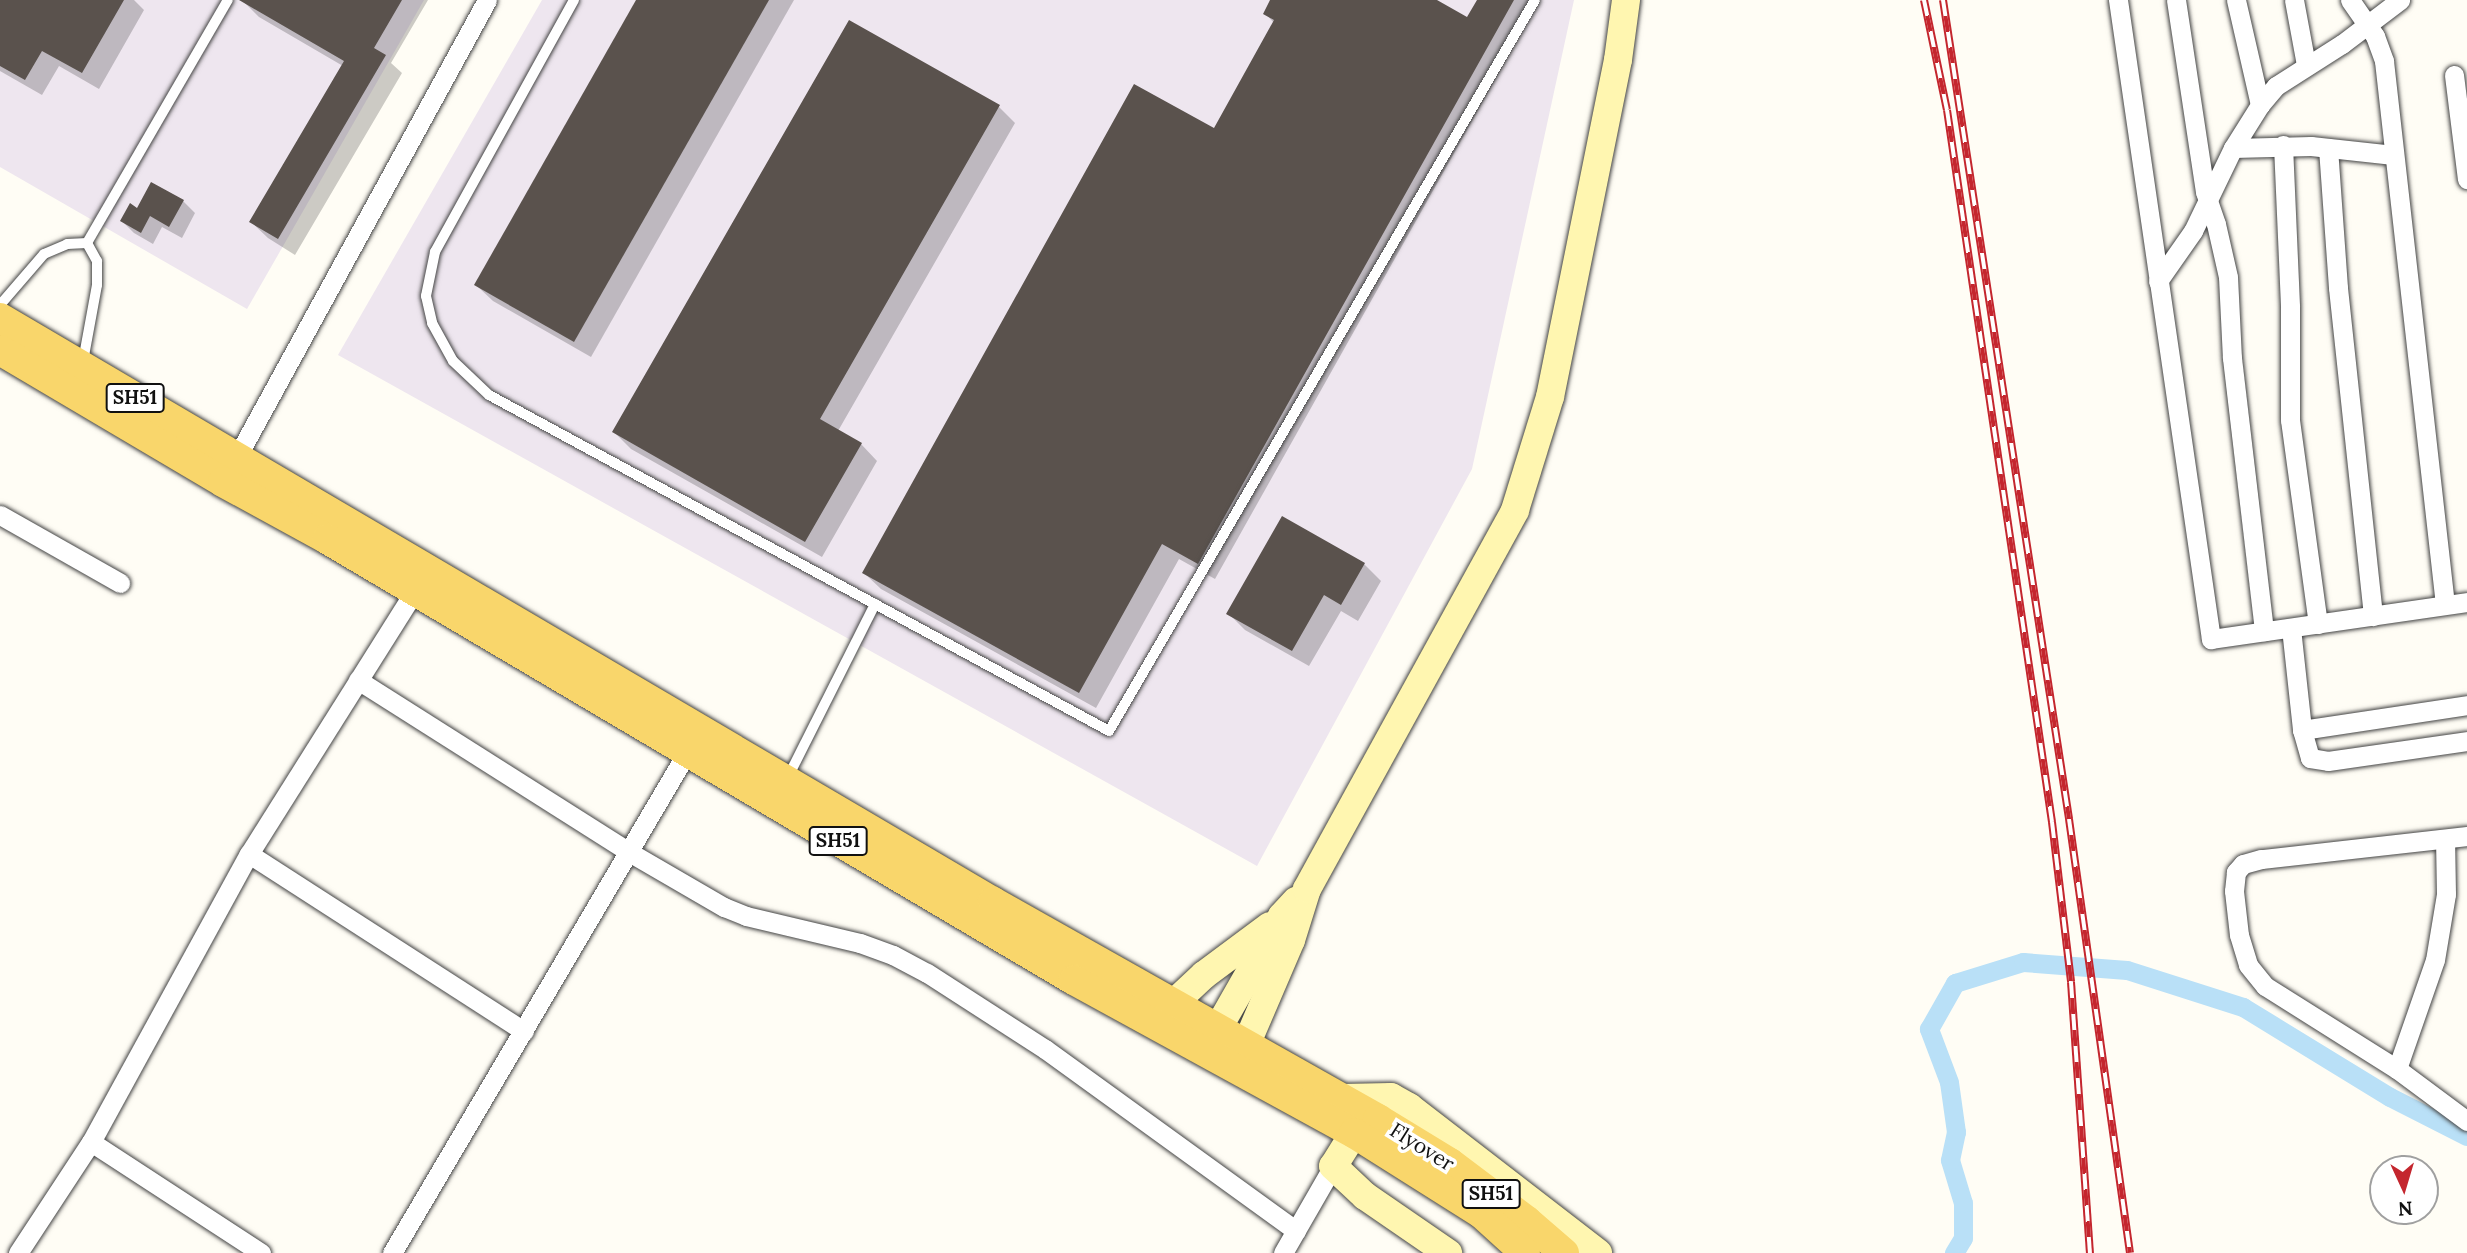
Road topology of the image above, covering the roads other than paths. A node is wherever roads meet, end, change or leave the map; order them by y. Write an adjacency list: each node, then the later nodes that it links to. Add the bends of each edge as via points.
1 (228, 0): 22 (lane)
2 (487, 0): 28 (street)
3 (574, 0): 34 (lane, via 435,253 426,296 432,323 453,361 489,395)
4 (1535, 0): 34 (lane, via 1110,731)
5 (1626, 0): 50 (street, via 1550,397 1515,510)
6 (2118, 0): 23 (street)
7 (2176, 0): 21 (street)
8 (2236, 0): 15 (street)
9 (2294, 0): 13 (street)
10 (2350, 0): 12 (street)
11 (2400, 0): 12 (street)
12 (2368, 26): 13 (street); 19 (street, via 2384,61)
13 (2306, 65): 15 (street, via 2276,86)
14 (2454, 75): 20 (street)
15 (2260, 105): 17 (street)
16 (2283, 145): 17 (street); 18 (street); 37 (street, via 2290,420)
17 (2232, 148): 21 (street)
18 (2328, 148): 19 (street); 36 (street)
19 (2394, 155): 35 (street)
20 (2467, 179)
21 (2207, 203): 23 (street); 39 (street, via 2228,277 2231,358)
22 (86, 243): 24 (lane, via 67,244 44,254); 27 (lane, via 97,261 97,285)
23 (2158, 281): 39 (street, via 2211,639)
24 (0, 305)
25 (0, 318): 27 (main road, SH51)
26 (0, 350): 28 (main road, SH51)
27 (82, 368): 28 (main road, SH51)
28 (231, 469): 30 (main road, SH51)
29 (0, 515): 31 (street)
30 (337, 530): 32 (main road, SH51); 43 (main road, SH51)
31 (120, 583)
32 (414, 592): 40 (street); 43 (main road, SH51)
33 (2467, 602): 35 (street)
34 (875, 604): 45 (lane)
35 (2445, 605): 36 (street)
36 (2373, 616): 37 (street)
37 (2318, 624): 38 (street)
38 (2291, 628): 39 (street); 42 (street)
39 (2264, 631)
40 (358, 680): 48 (street); 49 (street)
41 (2467, 705): 42 (street)
42 (2302, 724): 44 (street, via 2306,751 2317,761)
43 (694, 741): 45 (main road, SH51); 48 (street); 59 (main road, SH51, via 1074,980)
44 (2467, 741)
45 (788, 779): 52 (main road, SH51)
46 (2467, 836): 47 (street)
47 (2445, 839): 56 (street, via 2446,894 2435,960); 56 (street, via 2261,859 2243,864 2236,872 2239,935 2248,965 2265,986)
48 (629, 852): 54 (street); 62 (street, via 685,887 746,916 837,935 927,972 1045,1049)
49 (249, 854): 54 (street); 60 (street)
50 (1307, 889): 51 (street); 55 (street, via 1291,940)
51 (1282, 916): 52 (street); 53 (street)
52 (1174, 1003): 53 (main road, SH51)
53 (1217, 1030): 55 (main road, SH51)
54 (524, 1031): 65 (street)
55 (1245, 1045): 57 (main road, SH51)
56 (2397, 1069): 58 (street)
57 (1342, 1098): 69 (main road, Flyover / SH51, via 1450,1163); 70 (street, via 1391,1097 1409,1107)
58 (2467, 1121)
59 (1354, 1133): 61 (street); 68 (main road, Flyover / SH51, via 1482,1214)
60 (91, 1142): 63 (street); 64 (street)
61 (1333, 1166): 62 (street); 67 (street, via 1365,1196)
62 (1296, 1231): 66 (street)
63 (18, 1253)
64 (261, 1253)
65 (392, 1253)
66 (1283, 1253)
67 (1448, 1253)
68 (1525, 1253)
69 (1564, 1253)
70 (1598, 1253)

